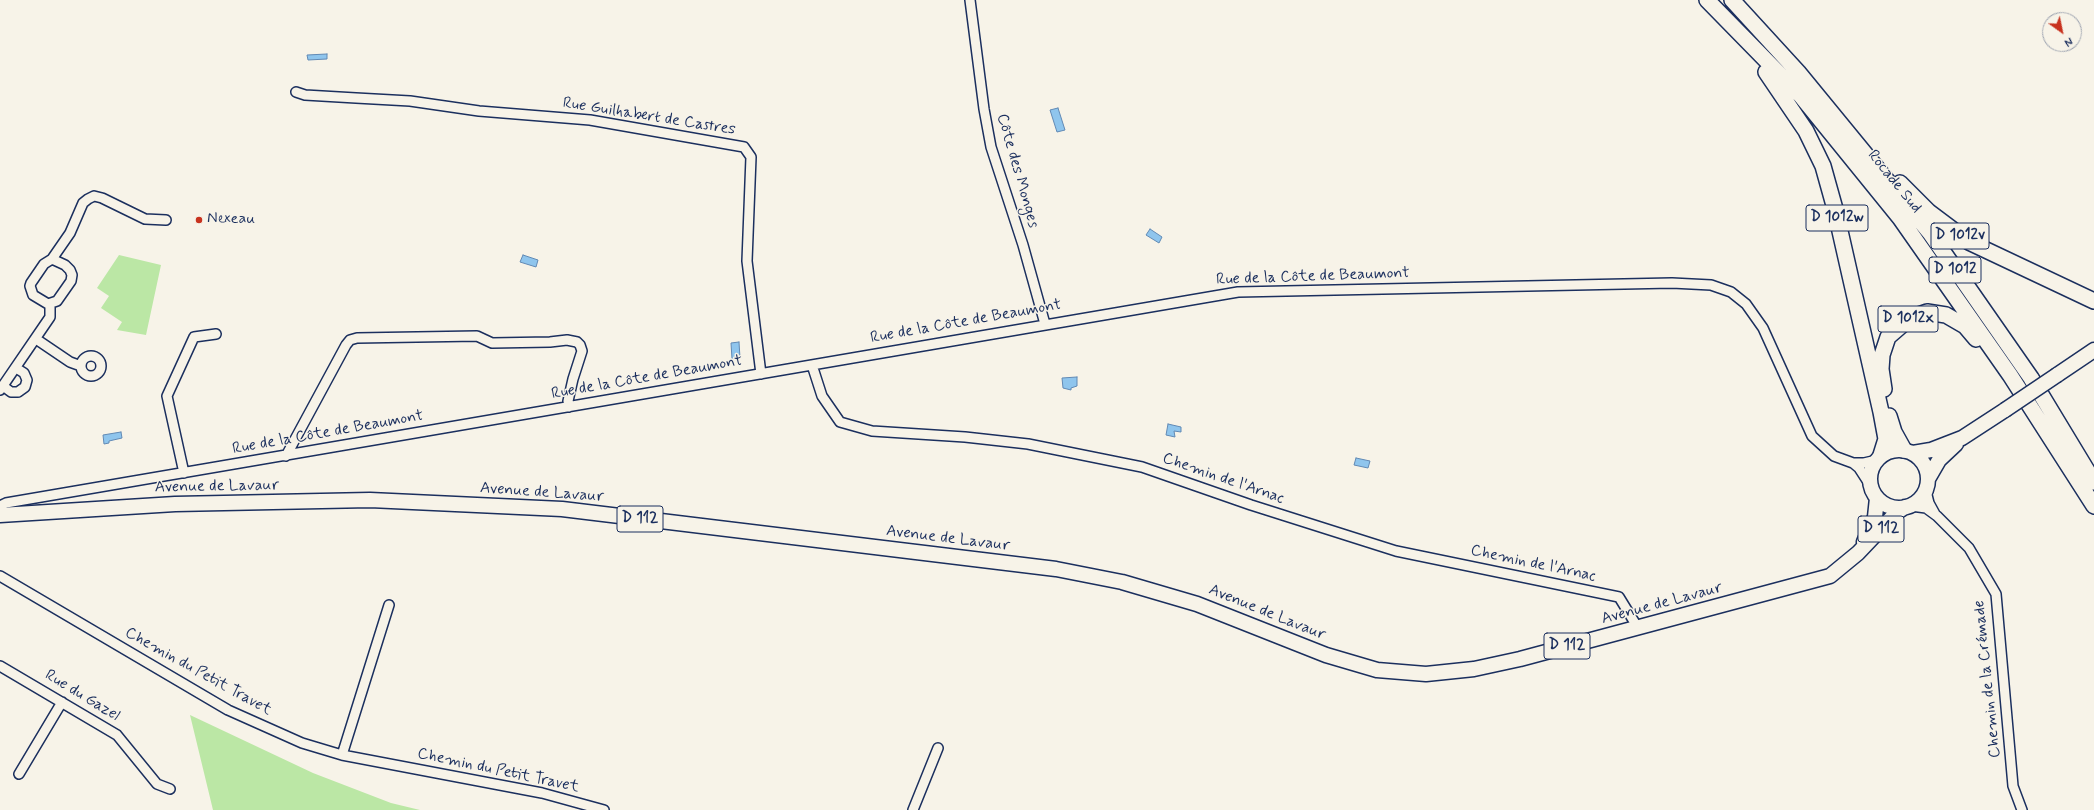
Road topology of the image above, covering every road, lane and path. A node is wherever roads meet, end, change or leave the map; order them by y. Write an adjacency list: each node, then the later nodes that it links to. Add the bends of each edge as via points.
1 (970, 0): 10 (street, Côte des Monges, via 991,147 1024,245)
2 (1732, 0): 5 (highway, Rocade Sud / D 1012)
3 (1712, 5): 18 (highway, Rocade Sud / D 1012, via 1801,96 1900,218); 24 (highway, D 1012w, via 1777,86 1806,131 1823,166 1881,412 1886,439)
4 (296, 92): 17 (street, Rue Guilhabert de Castres, via 590,120 744,147 751,157 747,261)
5 (1850, 134): 8 (highway, D 1012v, via 1929,212 1952,231 1987,251); 27 (highway, Rocade Sud / D 1012, via 1930,233 2030,378)
6 (166, 220): 7 (street, via 145,219 94,196 84,204 70,233)
7 (52, 259): 9 (street, via 44,264 30,286 33,295); 9 (street, via 65,265 72,275 71,281 57,301)
8 (2094, 301)
9 (50, 304): 12 (street, via 50,317)
10 (1045, 324): 14 (street, Rue de la Côte de Beaumont); 25 (street, Rue de la Côte de Beaumont, via 1238,292 1665,283 1711,286 1731,292 1746,304 1762,328 1812,436 1834,456)
11 (216, 334): 26 (street, via 194,337 168,396)
12 (36, 339): 15 (street, via 70,362); 16 (street)
13 (2093, 352): 21 (main road, bridge)
14 (812, 365): 17 (street, Rue de la Côte de Beaumont); 39 (street, Chemin de l'Arnac, via 822,396 840,422 872,431 1028,444 1142,466 1251,505 1396,551 1619,597)
15 (81, 366)
16 (16, 368): 19 (street); 19 (street, via 24,373 27,380 25,387 18,392)
17 (760, 374): 20 (street, Rue de la Côte de Beaumont)
18 (2010, 375): 22 (highway, D 1012x, via 1965,326 1946,316 1927,312 1910,318 1888,337 1882,355 1881,369 1894,432); 33 (highway, Rocade Sud)
19 (1, 388)
20 (569, 407): 23 (street, Rue de la Côte de Beaumont); 23 (street, via 573,379 582,351 577,342 567,340 492,343 477,336 357,338 350,340 346,345)
21 (1962, 438): 22 (main road, via 1931,450); 29 (main road, via 1939,460)
22 (1909, 451): 24 (main road, via 1888,451); 29 (main road, via 1925,464)
23 (286, 456): 26 (street, Rue de la Côte de Beaumont)
24 (1879, 458): 25 (street, Rue de la Côte de Beaumont, via 1864,463); 28 (main road, via 1872,467)
25 (1852, 463): 28 (street, Rue de la Côte de Beaumont, via 1865,475)
26 (184, 473): 31 (street, Rue de la Côte de Beaumont)
27 (2094, 482)
28 (1870, 485): 30 (main road)
29 (1927, 485): 32 (main road, via 1917,502); 35 (street, via 1929,504)
30 (1877, 498): 32 (main road, via 1890,506); 36 (main road, D 112, via 1871,526)
31 (0, 506)
32 (1908, 506): 35 (street, via 1926,508); 36 (main road, D 112, via 1896,513)
33 (2094, 506)
34 (0, 515): 39 (main road, Avenue de Lavaur / D 112, via 175,504 370,500 562,509 1056,569 1122,582 1197,604 1326,655 1377,670 1426,674 1474,669)
35 (1937, 516): 48 (street, Chemin de la Crémade, via 1970,548 1996,594 2013,786)
36 (1858, 553): 39 (main road, Avenue de Lavaur / D 112, via 1830,576)
37 (0, 576): 43 (street, Chemin du Petit Travet, via 228,710 302,743)
38 (389, 605): 43 (street)
39 (1638, 628)
40 (0, 666): 41 (street, Rue du Gazel)
41 (62, 702): 44 (street); 45 (street, Rue du Gazel, via 117,735 157,784)
42 (938, 748): 47 (street)
43 (342, 755): 46 (street, Chemin du Petit Travet, via 542,793)
44 (19, 774)
45 (170, 789)
46 (604, 810)
47 (913, 810)
48 (2022, 810)

